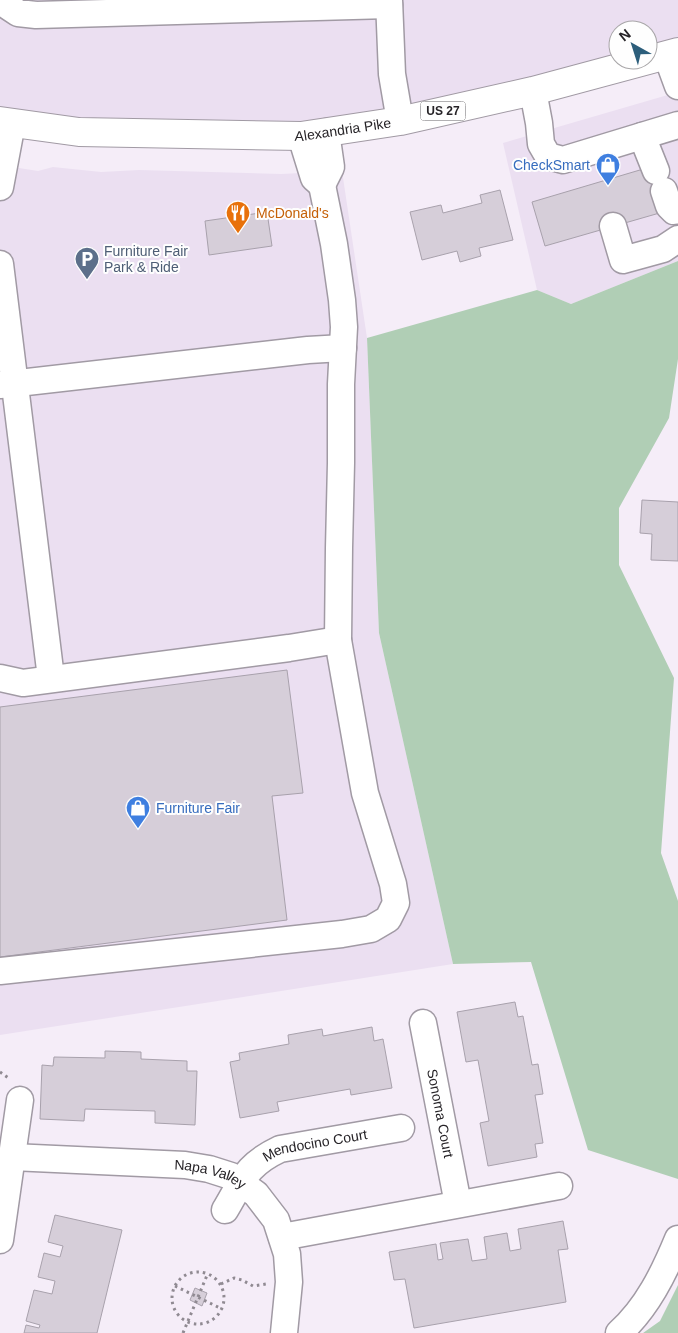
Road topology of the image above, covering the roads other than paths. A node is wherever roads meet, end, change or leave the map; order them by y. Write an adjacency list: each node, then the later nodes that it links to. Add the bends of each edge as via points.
1 (0, 1): 2 (street, via 18,13 36,15)
2 (389, 3): 7 (street, via 392,64)
3 (672, 54): 4 (street); 5 (highway, Alexandria Pike / US 27)
4 (678, 86)
5 (534, 91): 7 (highway, Alexandria Pike / US 27); 10 (street, via 541,144 548,156 562,160)
6 (6, 122): 9 (highway, Alexandria Pike / US 27, via 79,132); 11 (street)
7 (400, 122): 9 (highway, Alexandria Pike / US 27)
8 (678, 125): 10 (street)
9 (314, 134): 16 (street, via 314,178 322,184 334,244 342,300)
10 (642, 136): 12 (street)
11 (0, 188)
12 (666, 191)
13 (613, 226): 14 (street, via 623,260 663,249)
14 (678, 239)
15 (0, 264): 17 (street)
16 (344, 348): 17 (street); 18 (street)
17 (7, 384): 20 (street)
18 (338, 640): 20 (street); 21 (street, via 366,793 393,884 396,903 388,919 372,929 342,934)
19 (0, 678): 20 (street, via 23,683)
20 (51, 678)
21 (0, 972)
22 (423, 1023): 28 (street, Sonoma Court)
23 (20, 1100): 25 (street)
24 (401, 1128): 26 (street, Mendocino Court, via 280,1150 250,1168)
25 (12, 1157): 26 (street, Napa Valley, via 185,1165 209,1168); 32 (street)
26 (240, 1183): 29 (street, Mendocino Court); 30 (street, Napa Valley, via 267,1207)
27 (558, 1186): 28 (street)
28 (458, 1204): 30 (street)
29 (224, 1210)
30 (282, 1237): 33 (street, Napa Valley, via 288,1254 289,1282)
31 (678, 1239): 34 (street, via 665,1271 633,1320)
32 (0, 1240)
33 (284, 1333)
34 (619, 1333)

